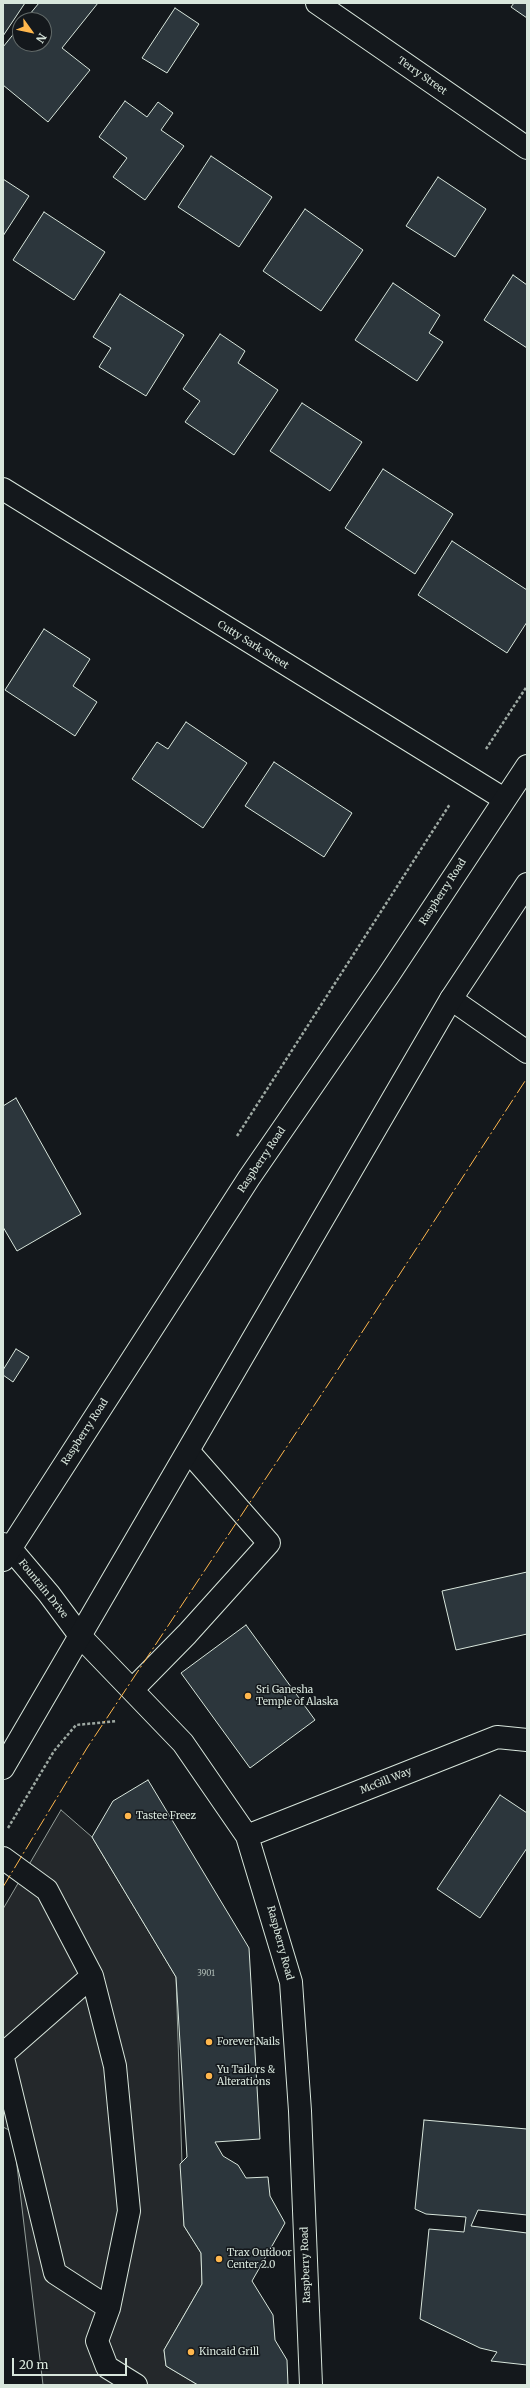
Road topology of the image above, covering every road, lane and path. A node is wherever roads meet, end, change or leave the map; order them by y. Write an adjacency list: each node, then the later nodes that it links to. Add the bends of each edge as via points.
1 (318, 3): 2 (street, Terry Street)
2 (527, 148)
3 (3, 489): 6 (street, Cutty Sark Street)
4 (527, 686): 6 (path)
5 (527, 766): 7 (street, Raspberry Road)
6 (467, 779): 7 (street, Cutty Sark Street); 11 (path)
7 (504, 799): 13 (street, Raspberry Road, via 388,976 249,1178)
8 (527, 884): 9 (street)
9 (451, 999): 10 (street); 12 (street)
10 (527, 1052)
11 (232, 1143)
12 (189, 1452): 14 (street); 15 (street, via 269,1543 187,1634)
13 (5, 1551): 14 (street, Fountain Drive, via 49,1594)
14 (81, 1637): 15 (street, Raspberry Road); 18 (street)
15 (132, 1690): 20 (street, Raspberry Road, via 183,1744)
16 (121, 1723): 19 (path, via 115,1720 76,1725 54,1751)
17 (527, 1740): 20 (street, McGill Way, via 498,1737)
18 (3, 1768)
19 (7, 1831)
20 (247, 1836): 27 (street, Raspberry Road, via 291,1982 300,2110)
21 (3, 1858): 22 (street, via 46,1890)
22 (92, 1976): 23 (street); 25 (street, via 115,2066 130,2211)
23 (3, 2054)
24 (3, 2058): 25 (street, via 55,2272)
25 (109, 2308): 26 (street, via 97,2341 107,2367)
26 (136, 2385)
27 (311, 2385)

